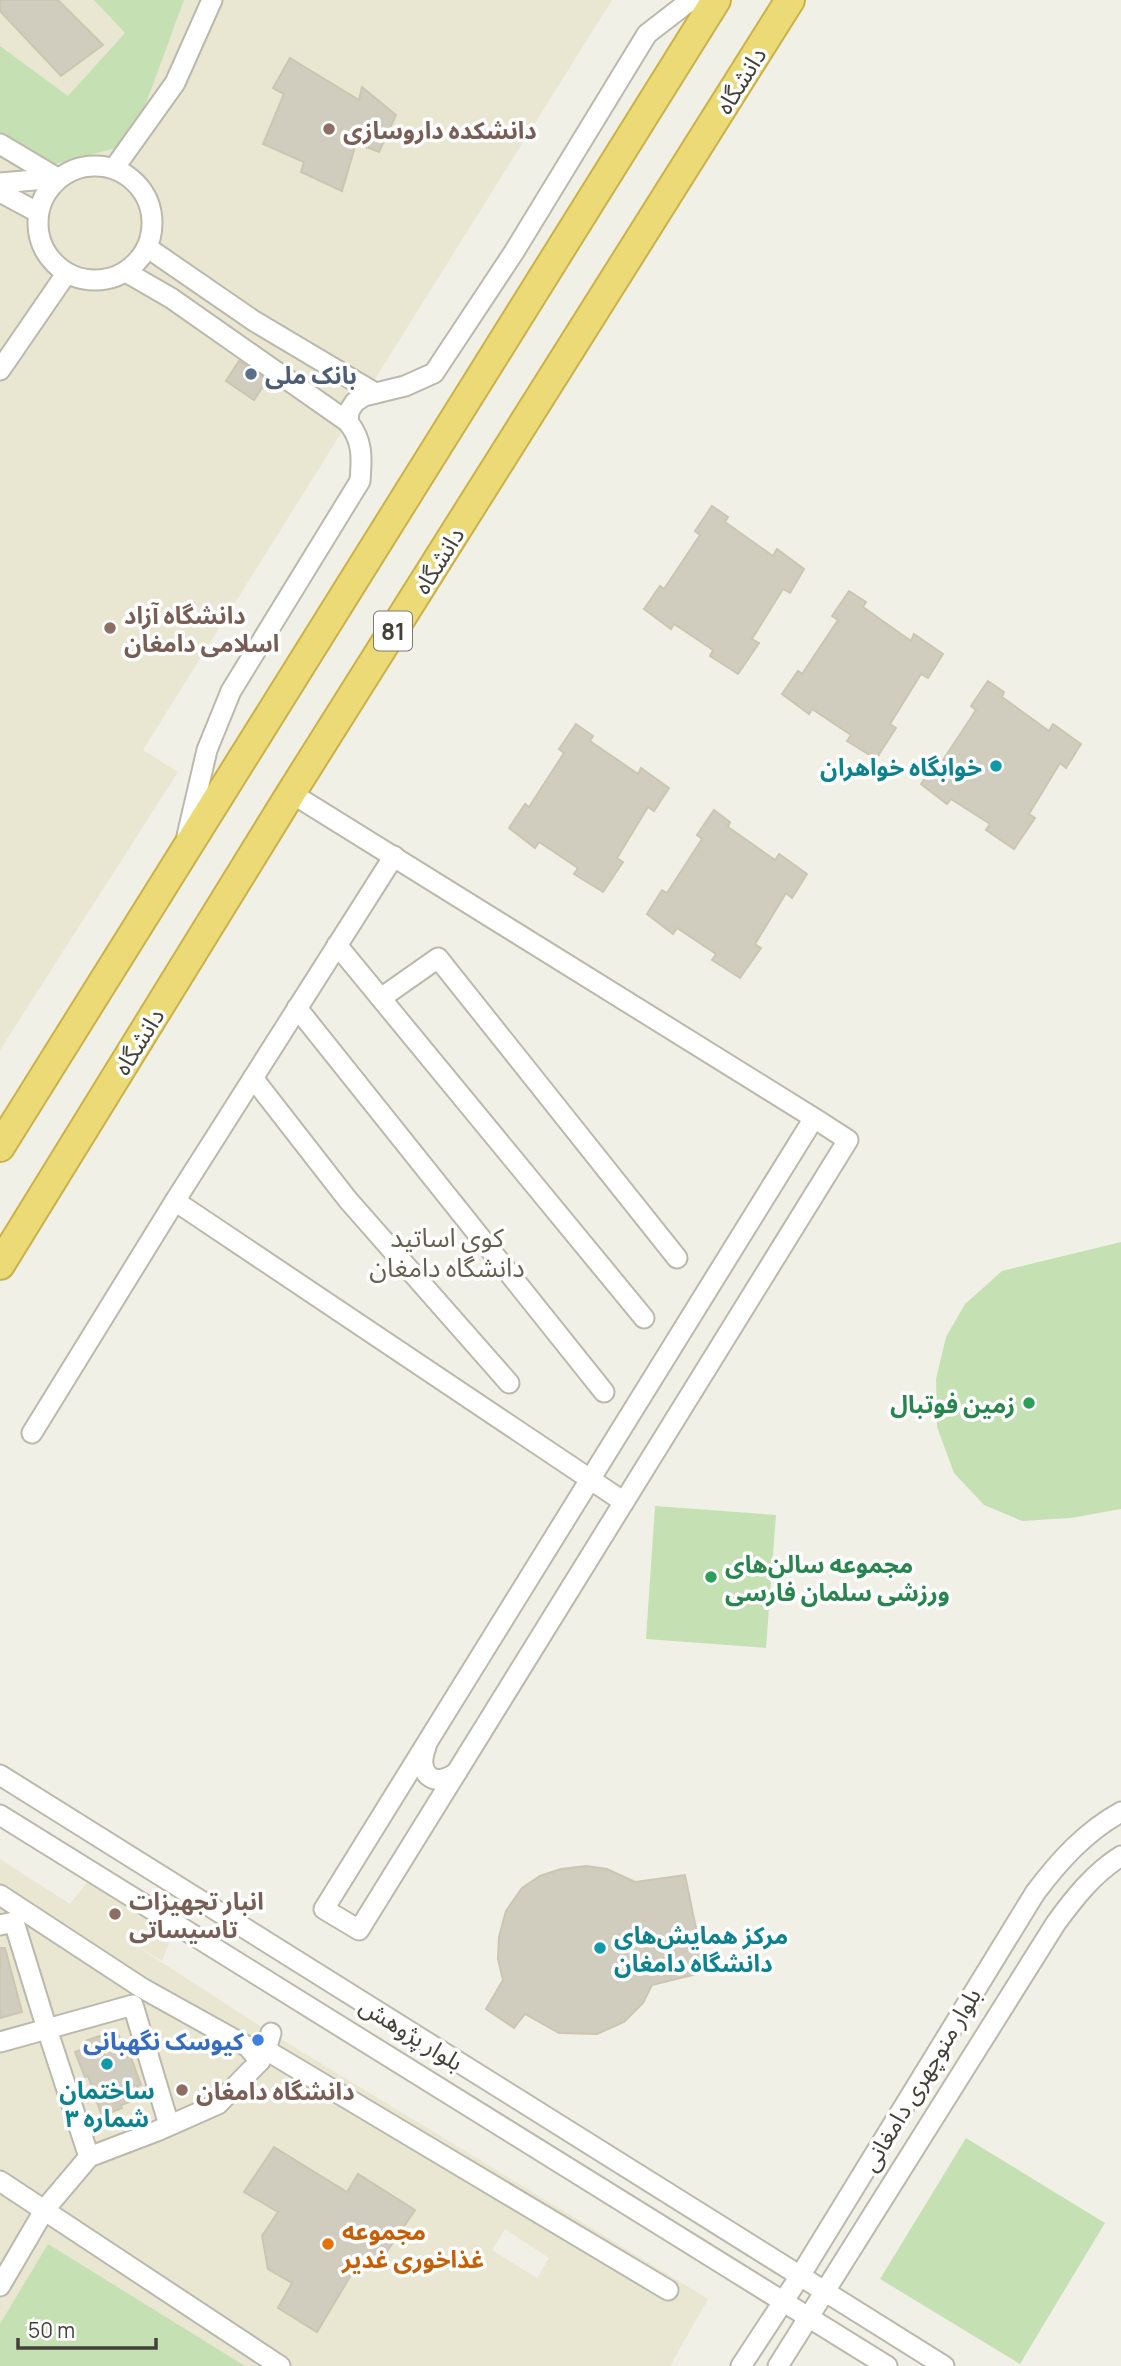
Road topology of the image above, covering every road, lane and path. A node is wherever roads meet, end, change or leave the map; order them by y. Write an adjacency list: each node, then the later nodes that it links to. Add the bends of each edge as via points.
1 (212, 0): 6 (street, via 175,83)
2 (691, 0): 15 (street, via 647,34 434,373)
3 (716, 0): 18 (highway, 81)
4 (790, 0): 17 (highway, دانشگاه / 81)
5 (0, 144): 7 (street)
6 (115, 167): 7 (street, via 84,165); 11 (street, via 141,186 153,216)
7 (57, 178): 8 (street); 10 (street)
8 (0, 183)
9 (0, 191): 10 (street)
10 (37, 212): 13 (street, via 42,247)
11 (148, 248): 12 (street); 15 (street, via 254,321)
12 (127, 272): 13 (street, via 96,282); 16 (street)
13 (66, 274): 14 (street)
14 (0, 370)
15 (374, 393): 16 (street, via 355,402)
16 (348, 422): 18 (street, via 358,435 360,481 231,691 207,750)
17 (291, 793): 19 (street); 28 (highway, دانشگاه / 81)
18 (183, 852): 25 (highway, 81)
19 (394, 856): 20 (street); 24 (street)
20 (337, 945): 21 (street); 22 (street)
21 (381, 998): 27 (street, via 438,958); 29 (street)
22 (298, 1008): 23 (street); 31 (street)
23 (253, 1078): 26 (street); 30 (street, via 348,1200)
24 (814, 1118): 33 (street); 34 (street, via 848,1140)
25 (0, 1147)
26 (174, 1201): 32 (street); 33 (street)
27 (677, 1258)
28 (0, 1265)
29 (644, 1318)
30 (509, 1383)
31 (604, 1392)
32 (32, 1433)
33 (589, 1481): 34 (street); 35 (street)
34 (624, 1502): 36 (street)
35 (429, 1740): 36 (street, via 422,1755 422,1767 429,1777 436,1781); 36 (street, via 324,1909 359,1930)
36 (457, 1772)
37 (0, 1775): 51 (street, بلوار پژوهش)
38 (1121, 1812): 51 (street, بلوار منوچهری دامغانی, via 1073,1848 1035,1893)
39 (0, 1815): 55 (street, بلوار پژوهش)
40 (1121, 1856): 54 (street, بلوار منوچهری دامغانی, via 1093,1878 1056,1923)
41 (0, 1895): 42 (street)
42 (12, 1919): 43 (street); 44 (street)
43 (138, 1997): 44 (street); 46 (street, via 248,2047); 47 (street)
44 (47, 2029): 45 (street); 48 (street)
45 (0, 2042)
46 (266, 2048): 47 (street, via 218,2104); 53 (street)
47 (169, 2125): 48 (street)
48 (89, 2157): 50 (street)
49 (0, 2181): 50 (street)
50 (45, 2209): 52 (street); 57 (street)
51 (800, 2276): 54 (street, بلوار پژوهش); 55 (street, بلوار منوچهری دامغانی)
52 (0, 2286)
53 (668, 2291)
54 (824, 2291): 56 (street, بلوار منوچهری دامغانی); 61 (street, بلوار پژوهش)
55 (782, 2301): 56 (street, بلوار پژوهش); 58 (street, بلوار منوچهری دامغانی)
56 (807, 2316): 59 (street, بلوار منوچهری دامغانی); 60 (street, بلوار پژوهش)
57 (280, 2366)
58 (741, 2366)
59 (778, 2366)
60 (887, 2366)
61 (944, 2366)

